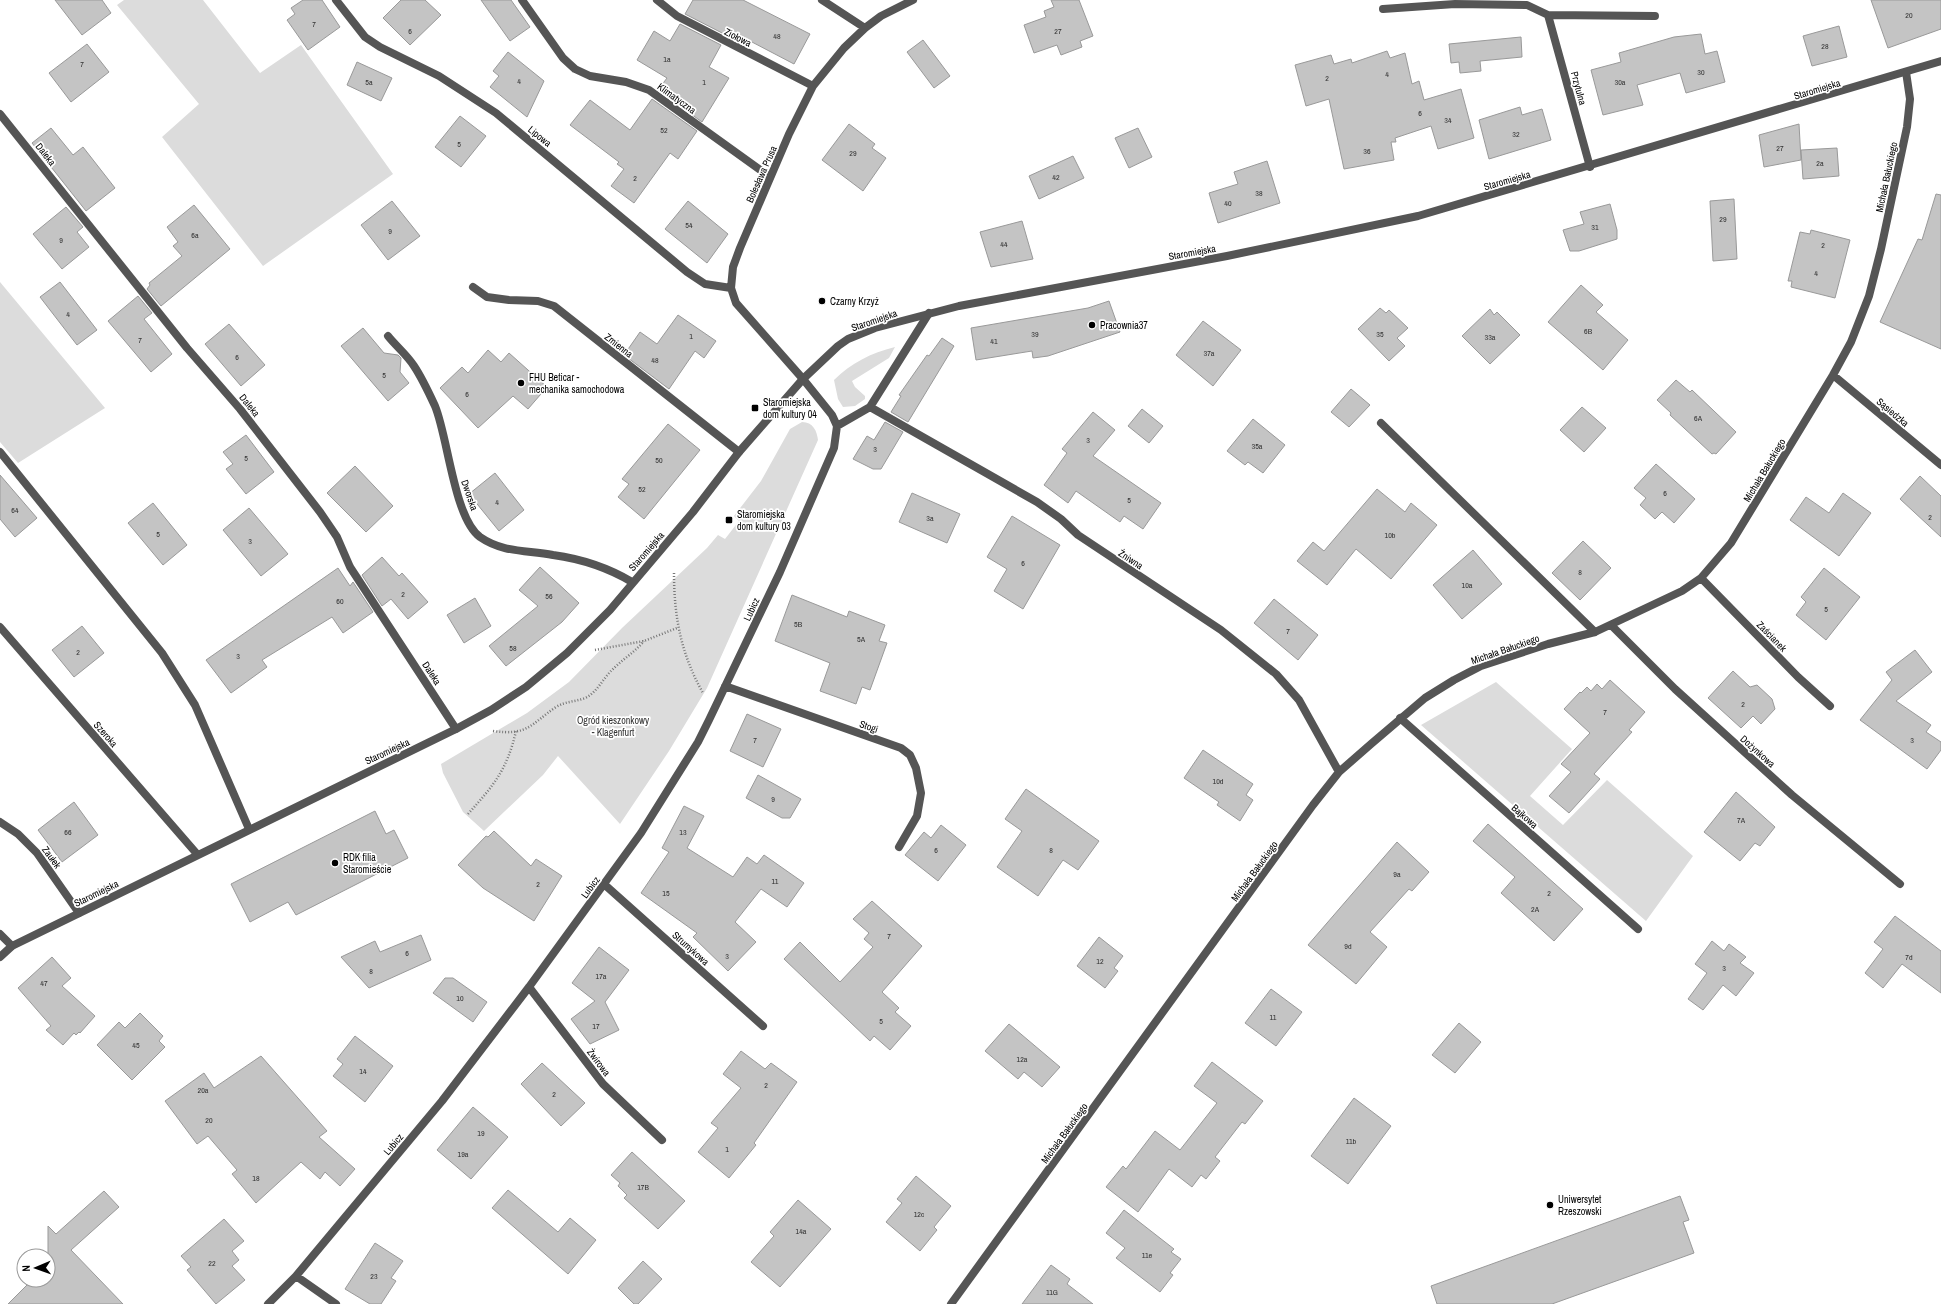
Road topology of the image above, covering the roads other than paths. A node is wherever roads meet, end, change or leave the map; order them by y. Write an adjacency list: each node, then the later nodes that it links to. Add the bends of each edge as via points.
1 (336, 0): 18 (street, Lipowa, via 365,37 444,79 496,113 687,272 705,284)
2 (522, 0): 16 (street, Klimatyczna, via 563,58 575,69 590,76 626,82 649,90)
3 (657, 0): 13 (street, Ziołowa, via 677,16)
4 (822, 0): 10 (street)
5 (913, 0): 10 (street, Bolesława Prusa, via 881,16)
6 (1455, 2): 7 (street); 8 (street, via 1527,5)
7 (1383, 9)
8 (1548, 15): 9 (street); 15 (street, Przytulna)
9 (1655, 16)
10 (865, 28): 13 (street, Bolesława Prusa, via 844,48)
11 (1941, 61): 12 (street, Staromiejska)
12 (1906, 72): 15 (street, Staromiejska); 21 (street, Michała Bałuckiego, via 1910,99 1907,127 1881,249 1869,296 1851,342)
13 (813, 86): 16 (street, Bolesława Prusa)
14 (0, 114): 37 (street, Daleka, via 187,348 240,409 320,512 337,537 350,567)
15 (1590, 167): 19 (street, Staromiejska, via 1418,216 1302,242)
16 (770, 177): 18 (street, Bolesława Prusa, via 733,267)
17 (473, 287): 27 (street, Zmienna, via 487,296 538,301 554,306)
18 (731, 288): 22 (street, Bolesława Prusa, via 736,303)
19 (929, 313): 22 (street, Staromiejska, via 875,328 848,339); 23 (street)
20 (388, 336): 30 (street, Dworska, via 414,366 435,407 462,508 478,536 493,545 513,551 551,554 586,561 613,571)
21 (1832, 375): 28 (street, Sąsiedzka); 29 (street, Michała Bałuckiego, via 1731,543)
22 (803, 378): 25 (street, via 832,414); 27 (street, Staromiejska)
23 (870, 407): 25 (street); 38 (street, Żniwna, via 1038,502 1078,535 1221,630 1276,674 1299,700)
24 (1381, 423): 33 (street)
25 (837, 426): 34 (street, Lubicz, via 834,448 780,572)
26 (0, 452): 40 (street, via 162,653 195,705)
27 (740, 452): 30 (street, Staromiejska, via 693,512)
28 (1941, 465)
29 (1701, 578): 31 (street, Michała Bałuckiego, via 1682,591); 35 (street, Zaścianek)
30 (632, 582): 37 (street, Staromiejska, via 610,610 567,653 526,687)
31 (1611, 625): 33 (street, Michała Bałuckiego); 44 (street, Dożynkowa, via 1675,689 1792,795)
32 (0, 627): 42 (street, Szeroka)
33 (1595, 632): 36 (street, Michała Bałuckiego, via 1481,666 1431,694)
34 (725, 686): 41 (street, Stogi, via 902,748 910,755 916,768 921,793 917,816); 43 (street, Lubicz, via 698,742 641,833)
35 (1830, 706)
36 (1400, 718): 38 (street, Michała Bałuckiego); 46 (street, Bajkowa)
37 (456, 729): 40 (street, Staromiejska)
38 (1339, 772): 56 (street, Michała Bałuckiego)
39 (0, 822): 45 (street, Zaułek, via 18,834 37,853)
40 (248, 829): 42 (street, Staromiejska)
41 (899, 847)
42 (197, 854): 45 (street, Staromiejska)
43 (605, 884): 50 (street, Lubicz); 51 (street, Strumykowa)
44 (1900, 884)
45 (79, 913): 48 (street, Staromiejska)
46 (1638, 928)
47 (0, 934): 48 (street)
48 (12, 946): 49 (street, Staromiejska)
49 (0, 957)
50 (529, 987): 52 (street, Żwirowa, via 603,1084); 53 (street, Lubicz, via 442,1101)
51 (763, 1026)
52 (662, 1140)
53 (296, 1276): 54 (street, Lubicz); 55 (street)
54 (268, 1304)
55 (336, 1304)
56 (951, 1304)

